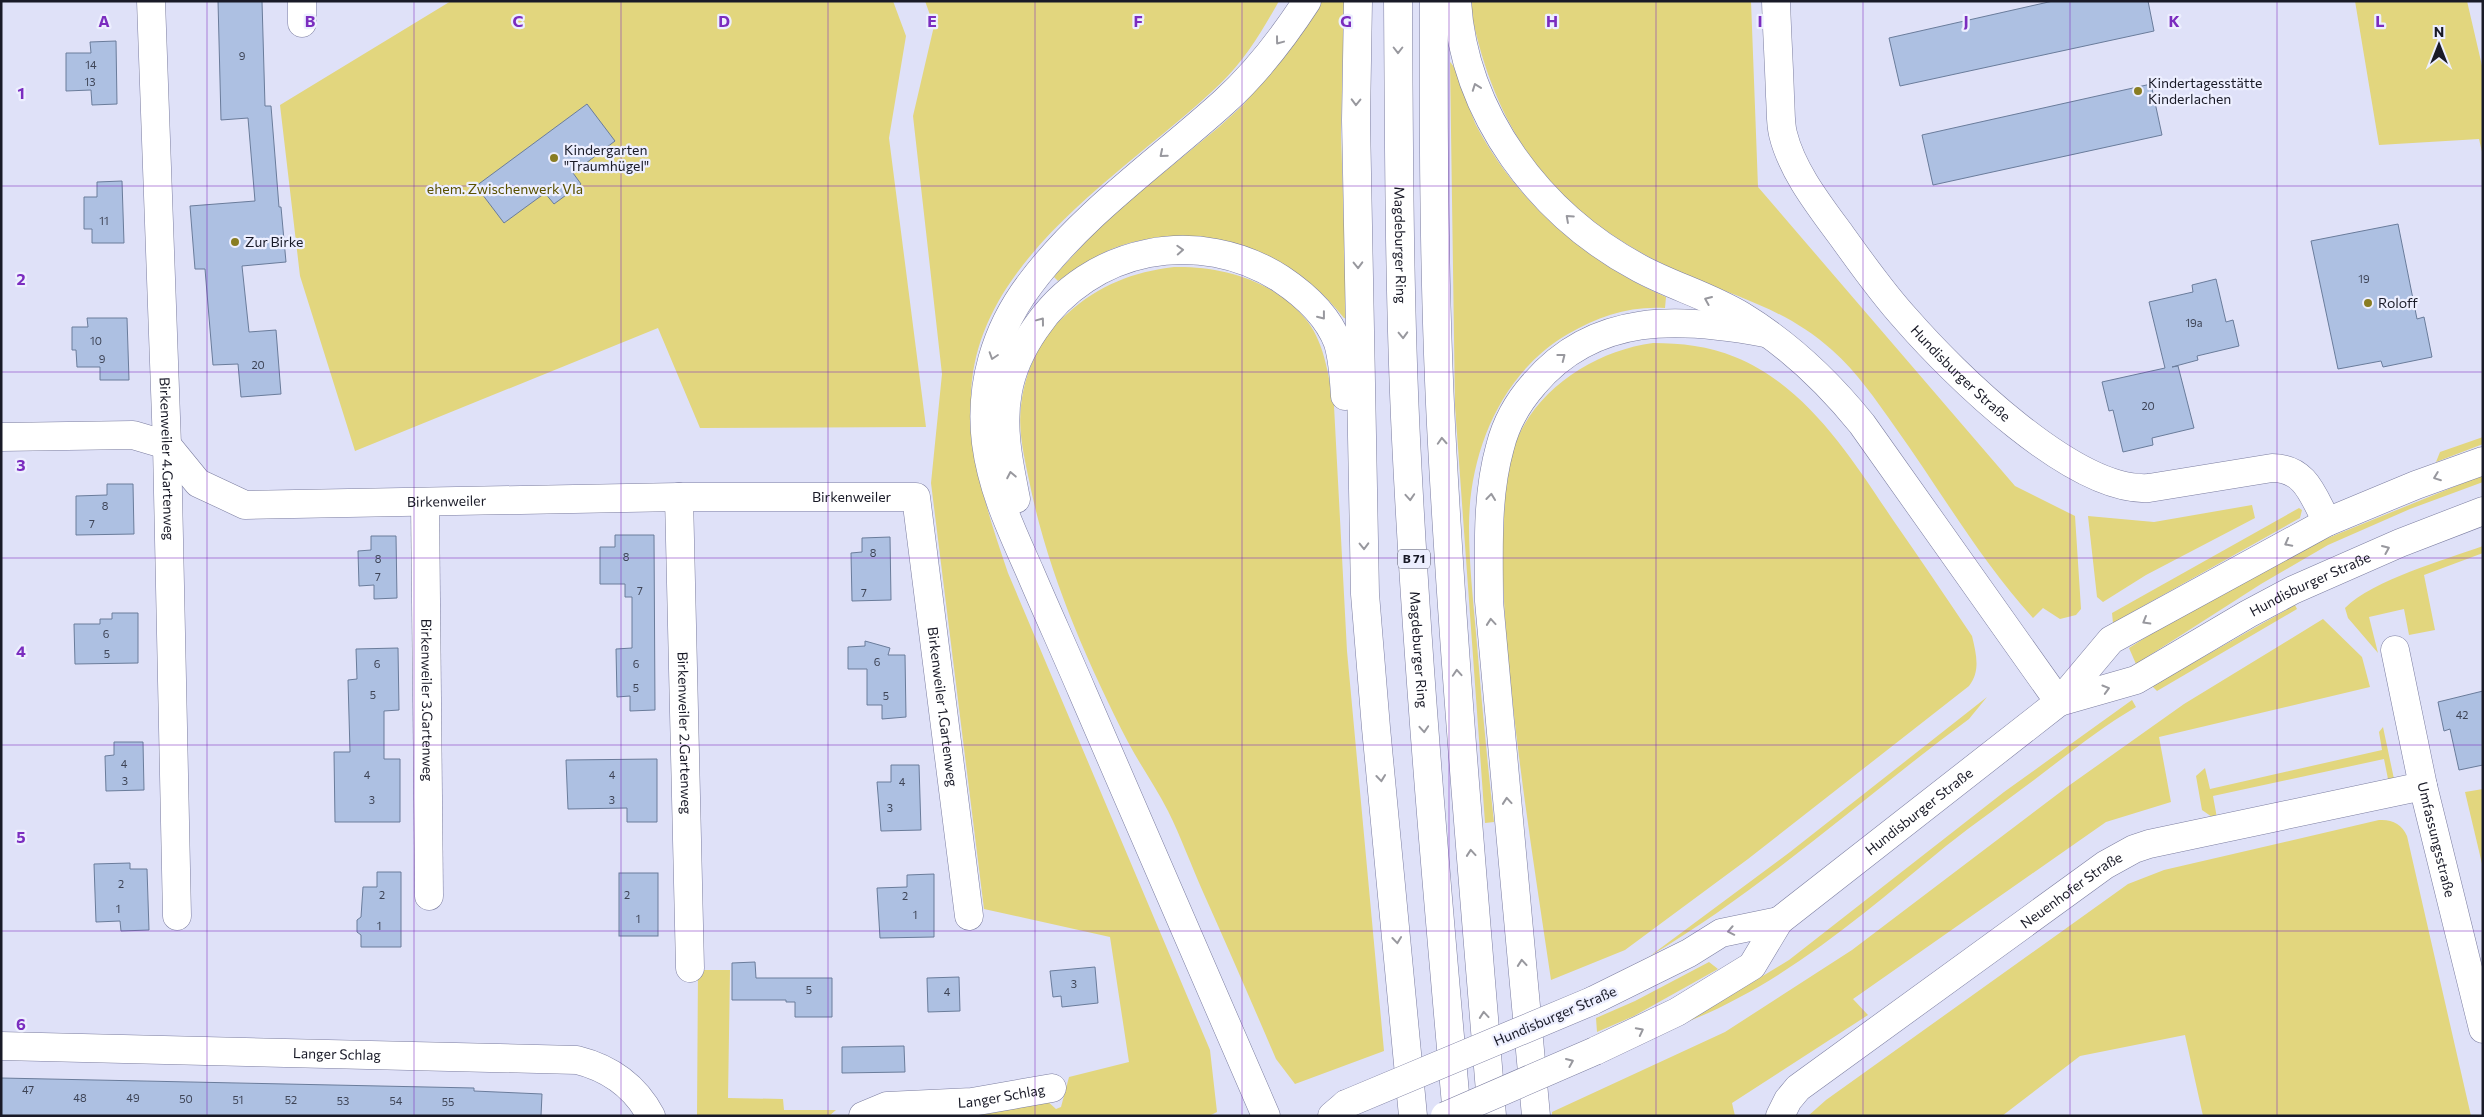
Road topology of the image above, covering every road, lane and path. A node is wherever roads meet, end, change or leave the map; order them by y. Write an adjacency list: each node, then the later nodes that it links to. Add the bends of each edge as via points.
1 (151, 1): 10 (main road, Birkenweiler 4.Gartenweg)
2 (1307, 1): 18 (main road, one-way to 18, via 1254,73 1226,101 1105,204 1047,264 1013,310 991,360 984,413 991,474 1004,514)
3 (1358, 1): 12 (main road, one-way to 12, via 1356,120)
4 (1398, 1): 36 (main road, Magdeburger Ring / B 71, one-way to 36, via 1406,439 1424,726)
5 (1434, 1): 37 (main road, B 71, one-way to 5, via 1461,741 1442,443 1433,135)
6 (1457, 1): 8 (main road, one-way to 6, via 1730,310 1666,282 1608,249 1565,215 1529,178 1505,148 1484,106 1467,61)
7 (1776, 1): 17 (main road, Hundisburger Straße, via 1782,133 1791,156 1827,215 1882,291 1959,373 2040,442 2112,484 2149,488 2272,468 2286,469 2299,475)
8 (1765, 333): 20 (main road, via 1816,374 1862,424); 38 (main road, one-way to 8, via 1489,601 1489,520 1500,446 1519,402 1539,378 1569,352 1594,338 1621,328 1656,323 1728,326)
9 (1, 436): 10 (main road, via 133,435)
10 (167, 445): 15 (main road, Birkenweiler, via 198,483 246,505); 23 (main road, Birkenweiler 4.Gartenweg)
11 (2483, 461): 17 (main road, Hundisburger Straße, one-way to 17)
12 (1362, 463): 18 (main road, one-way to 12, via 1005,426 1014,367 1038,324 1071,288 1089,275 1137,256 1184,250 1238,257 1276,276 1308,299 1338,344 1347,427); 34 (main road, one-way to 34, via 1365,594)
13 (679, 497): 14 (main road, Birkenweiler); 15 (main road, Birkenweiler); 26 (main road, Birkenweiler 2.Gartenweg)
14 (916, 497): 24 (main road, Birkenweiler 1.Gartenweg)
15 (426, 502): 22 (main road, Birkenweiler 3.Gartenweg)
16 (2483, 511): 20 (main road, Hundisburger Straße, one-way to 16, via 2136,680 2293,590)
17 (2327, 522): 20 (main road, Hundisburger Straße, one-way to 20, via 2111,640)
18 (1024, 558): 33 (main road)
19 (2395, 650): 21 (main road, Umfassungsstraße)
20 (2059, 702): 25 (main road, Hundisburger Straße)
21 (2423, 786): 27 (main road, Umfassungsstraße); 39 (main road, Neuenhofer Straße, via 2134,848 2105,865 1798,1088)
22 (429, 896)
23 (177, 916)
24 (969, 916)
25 (1779, 922): 30 (main road, Hundisburger Straße, one-way to 30, bridge, via 1721,933 1672,962 1592,1001); 35 (main road, Hundisburger Straße, one-way to 25, bridge, via 1676,1012 1752,966)
26 (690, 968)
27 (2483, 1028)
28 (1, 1046): 31 (main road, Langer Schlag, via 577,1060 616,1076 636,1095)
29 (1052, 1088): 32 (main road, Langer Schlag, via 972,1102 887,1106)
30 (1339, 1110)
31 (651, 1116)
32 (863, 1116)
33 (1266, 1116)
34 (1414, 1116)
35 (1445, 1116)
36 (1458, 1116)
37 (1492, 1116)
38 (1536, 1116)
39 (1780, 1116)

